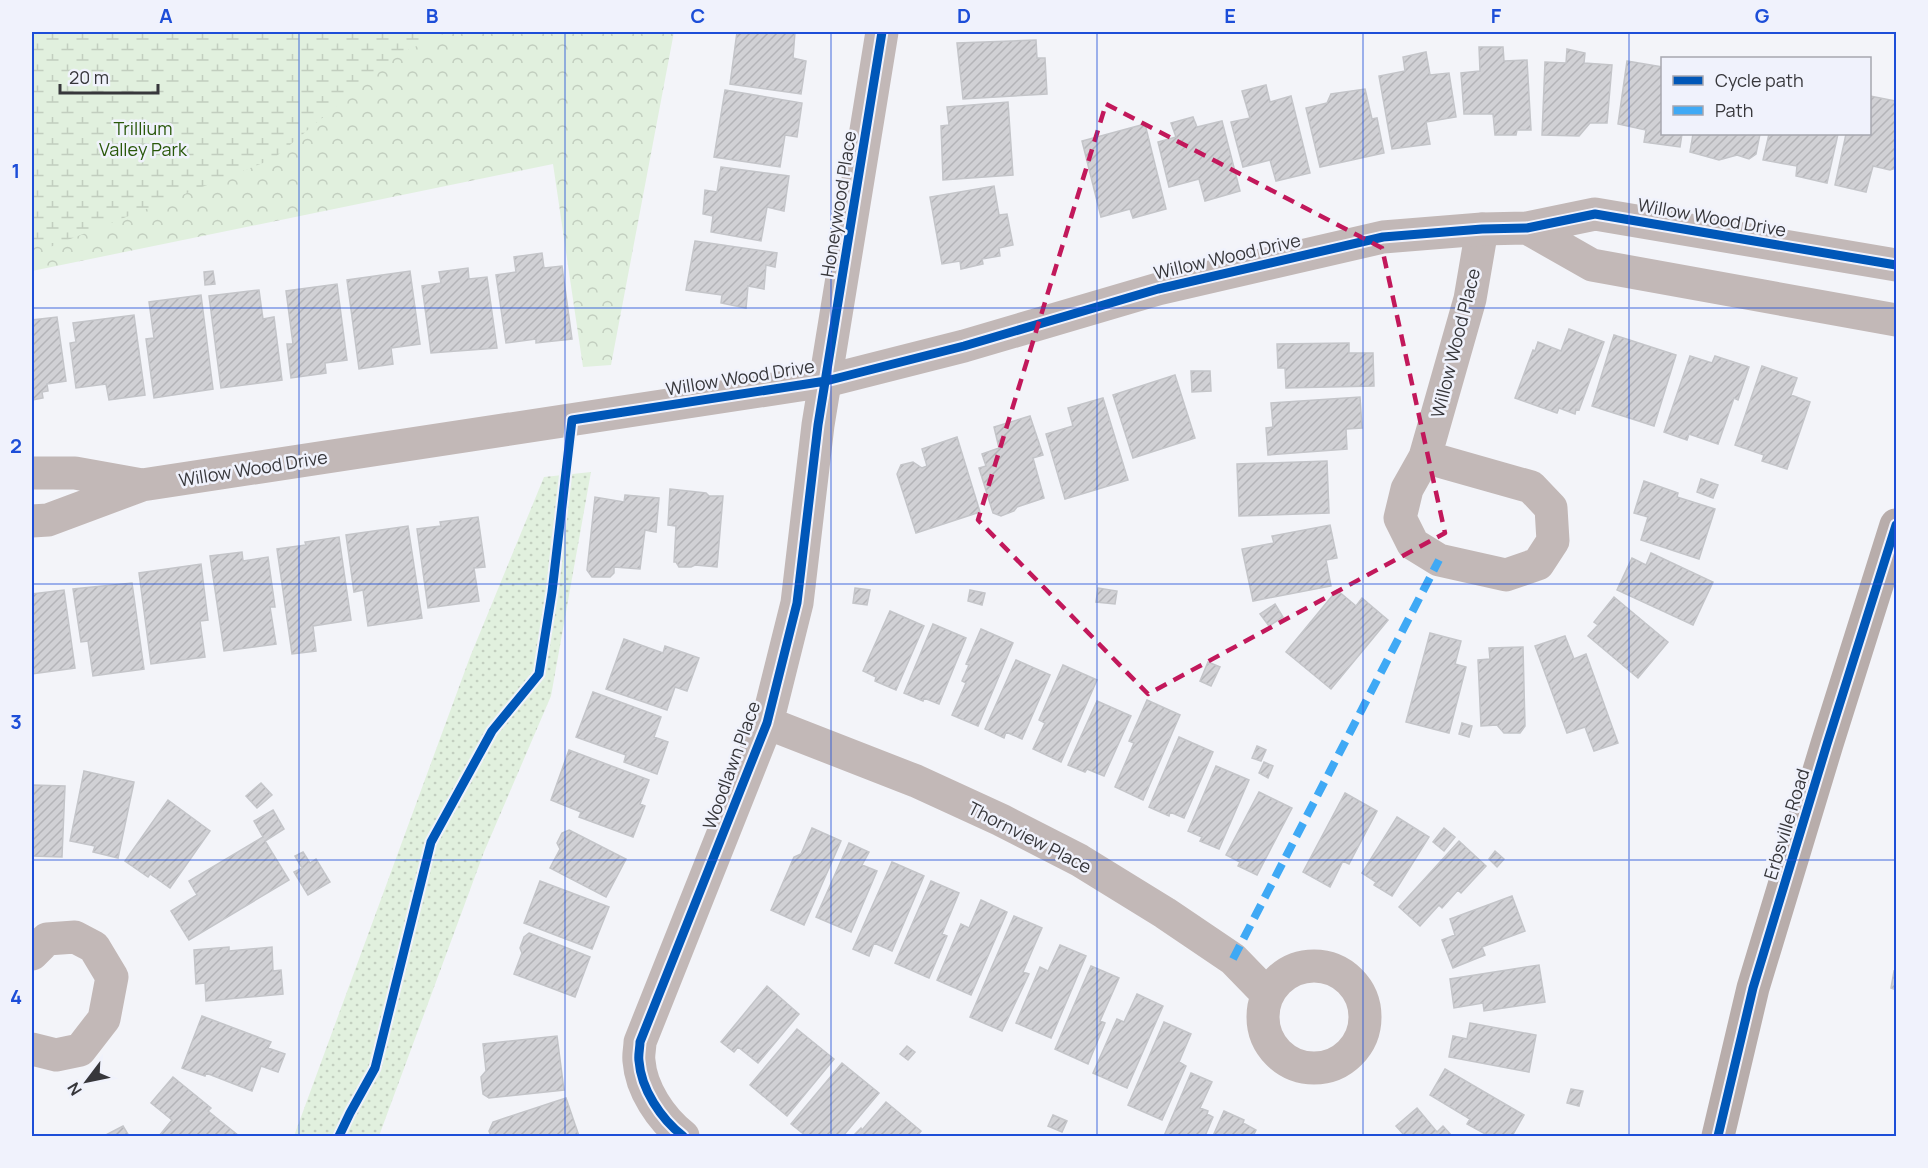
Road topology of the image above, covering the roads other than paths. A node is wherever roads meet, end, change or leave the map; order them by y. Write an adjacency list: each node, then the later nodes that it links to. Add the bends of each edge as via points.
1 (882, 32): 6 (street, Honeywood Place)
2 (1527, 228): 3 (street, Willow Wood Drive); 4 (street, Willow Wood Drive, via 1595,214); 5 (street, via 1592,265)
3 (1482, 229): 6 (street, Willow Wood Drive, via 1383,237 1260,265 1158,289 964,346); 7 (street, Willow Wood Place, via 1470,299)
4 (1896, 266)
5 (1896, 320)
6 (826, 381): 9 (street, Willow Wood Drive); 12 (street, Woodlawn Place, via 797,603)
7 (1425, 457): 7 (street, Willow Wood Place, via 1407,489 1400,518 1413,544 1439,560 1506,575 1538,564 1554,541 1551,508 1531,487)
8 (32, 473): 9 (street, Willow Wood Drive, via 75,472)
9 (142, 485): 10 (street, Willow Wood Drive, via 48,520)
10 (32, 521)
11 (1896, 525): 17 (main road, Erbsville Road, via 1754,988)
12 (767, 723): 14 (street, Thornview Place, via 916,781 1079,860 1233,959); 16 (street, Woodlawn Place, via 640,1042 639,1061 649,1094 672,1128)
13 (32, 954): 15 (street, via 47,939 75,937 94,947 112,977 104,1018 80,1050 56,1055)
14 (1268, 995)
15 (32, 1049)
16 (683, 1137)
17 (1718, 1137)

